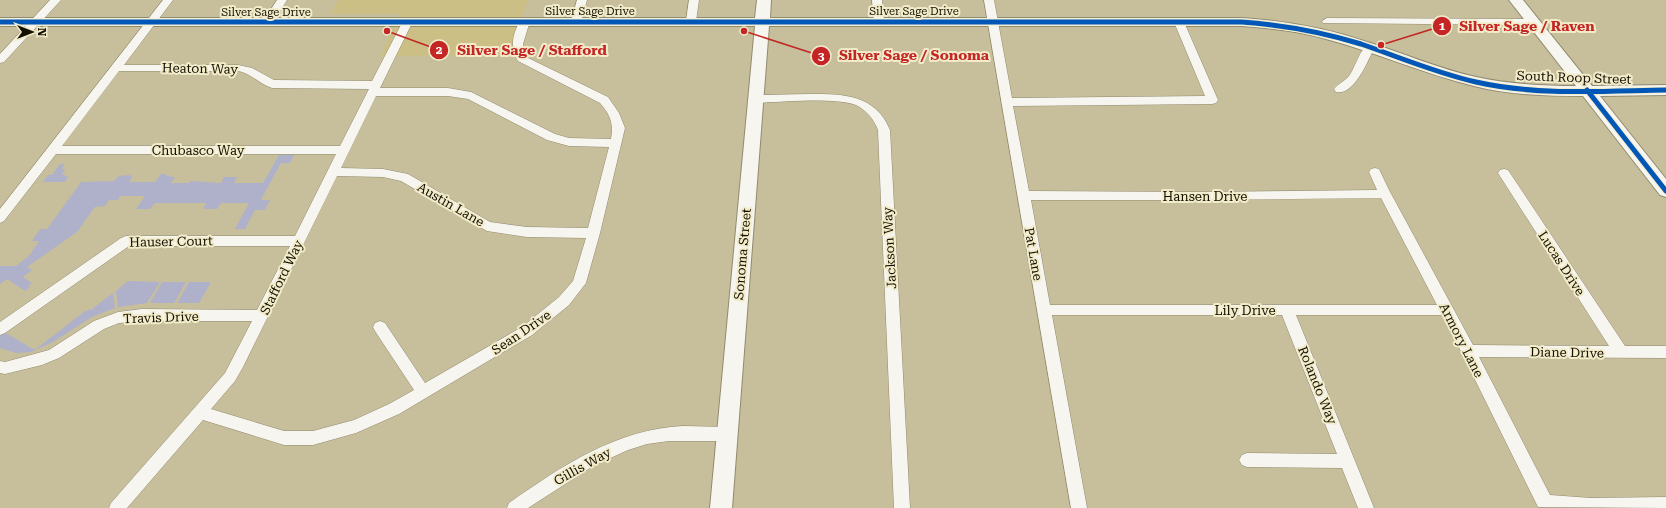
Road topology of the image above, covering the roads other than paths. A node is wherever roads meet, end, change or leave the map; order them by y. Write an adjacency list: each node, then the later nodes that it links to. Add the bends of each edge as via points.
1 (56, 0): 18 (street)
2 (168, 0): 19 (street)
3 (282, 0): 20 (street)
4 (582, 0): 12 (street)
5 (694, 0): 13 (street)
6 (764, 0): 14 (street, Sonoma Street)
7 (878, 0): 15 (street)
8 (989, 0): 21 (street, Pat Lane)
9 (1516, 0): 23 (street)
10 (408, 21): 11 (street, Silver Sage Drive); 20 (street, Silver Sage Drive); 28 (street, Stafford Way)
11 (525, 21): 12 (street, Silver Sage Drive); 34 (street, Sean Drive, via 516,45 522,59 607,103 617,118 619,128)
12 (576, 21): 13 (street, Silver Sage Drive)
13 (691, 21): 14 (street, Silver Sage Drive)
14 (762, 21): 15 (street, Silver Sage Drive); 32 (street, Sonoma Street)
15 (879, 21): 21 (street, Silver Sage Drive)
16 (1327, 21): 23 (street)
17 (0, 22): 18 (street, Silver Sage Drive)
18 (36, 22): 19 (street, Silver Sage Drive); 26 (street)
19 (152, 22): 20 (street, Silver Sage Drive); 27 (street)
20 (268, 22)
21 (992, 22): 22 (street, Silver Sage Drive); 33 (street, Pat Lane)
22 (1179, 22): 24 (street, Silver Sage Drive); 33 (street, via 1212,100)
23 (1533, 22): 30 (street)
24 (1274, 24): 25 (street, South Roop Street, via 1303,28)
25 (1369, 48): 29 (street, via 1353,79); 30 (street, South Roop Street, via 1439,72 1478,82 1545,90)
26 (0, 60)
27 (117, 68): 28 (street, Heaton Way, via 238,68 247,69 272,84); 35 (street)
28 (374, 89): 34 (street, Heaton Way, via 459,94 481,100 560,140); 36 (street, Stafford Way)
29 (1340, 89)
30 (1587, 90): 31 (street, South Roop Street); 40 (street)
31 (1666, 90)
32 (756, 99): 58 (street, Sonoma Street); 66 (street, Jackson Way, via 844,99 860,103 872,111 884,130)
33 (1007, 102): 42 (street, Pat Lane)
34 (616, 143): 44 (street, Sean Drive)
35 (53, 150): 36 (street, Chubasco Way); 43 (street)
36 (344, 150): 37 (street, Stafford Way)
37 (333, 172): 44 (street, Austin Lane, via 383,173 404,177 487,226 502,230 521,233); 45 (street, Stafford Way)
38 (1375, 172): 41 (street, Armory Lane)
39 (1504, 173): 53 (street, Lucas Drive)
40 (1666, 191)
41 (1385, 194): 42 (street, Hansen Drive); 48 (street, Armory Lane)
42 (1024, 195): 46 (street, Pat Lane)
43 (0, 218)
44 (594, 233): 56 (street, Sean Drive, via 578,283 564,301 526,331)
45 (298, 241): 49 (street, Stafford Way); 51 (street, Hauser Court, via 126,240)
46 (1044, 310): 47 (street, Lily Drive); 67 (street, Pat Lane)
47 (1287, 310): 48 (street, Lily Drive); 60 (street, Rolando Way)
48 (1447, 310): 52 (street, Armory Lane)
49 (262, 316): 55 (street, Travis Drive, via 142,315 118,318 99,325 42,360); 57 (street, Stafford Way, via 230,377)
50 (380, 326): 56 (street)
51 (0, 329)
52 (1469, 351): 53 (street, Diane Drive); 62 (street, Armory Lane)
53 (1621, 352): 54 (street, Diane Drive)
54 (1666, 352)
55 (0, 367)
56 (423, 392): 57 (street, Sean Drive, via 394,409 356,426 313,438 284,438)
57 (199, 412): 63 (street, Stafford Way)
58 (727, 434): 64 (street, Gillis Way, via 669,434 616,447 592,457); 65 (street, Sonoma Street)
59 (1247, 460): 60 (street)
60 (1348, 462): 68 (street, Rolando Way)
61 (1666, 504): 62 (street)
62 (1546, 505)
63 (117, 508)
64 (515, 508)
65 (721, 508)
66 (902, 508)
67 (1079, 508)
68 (1366, 508)

